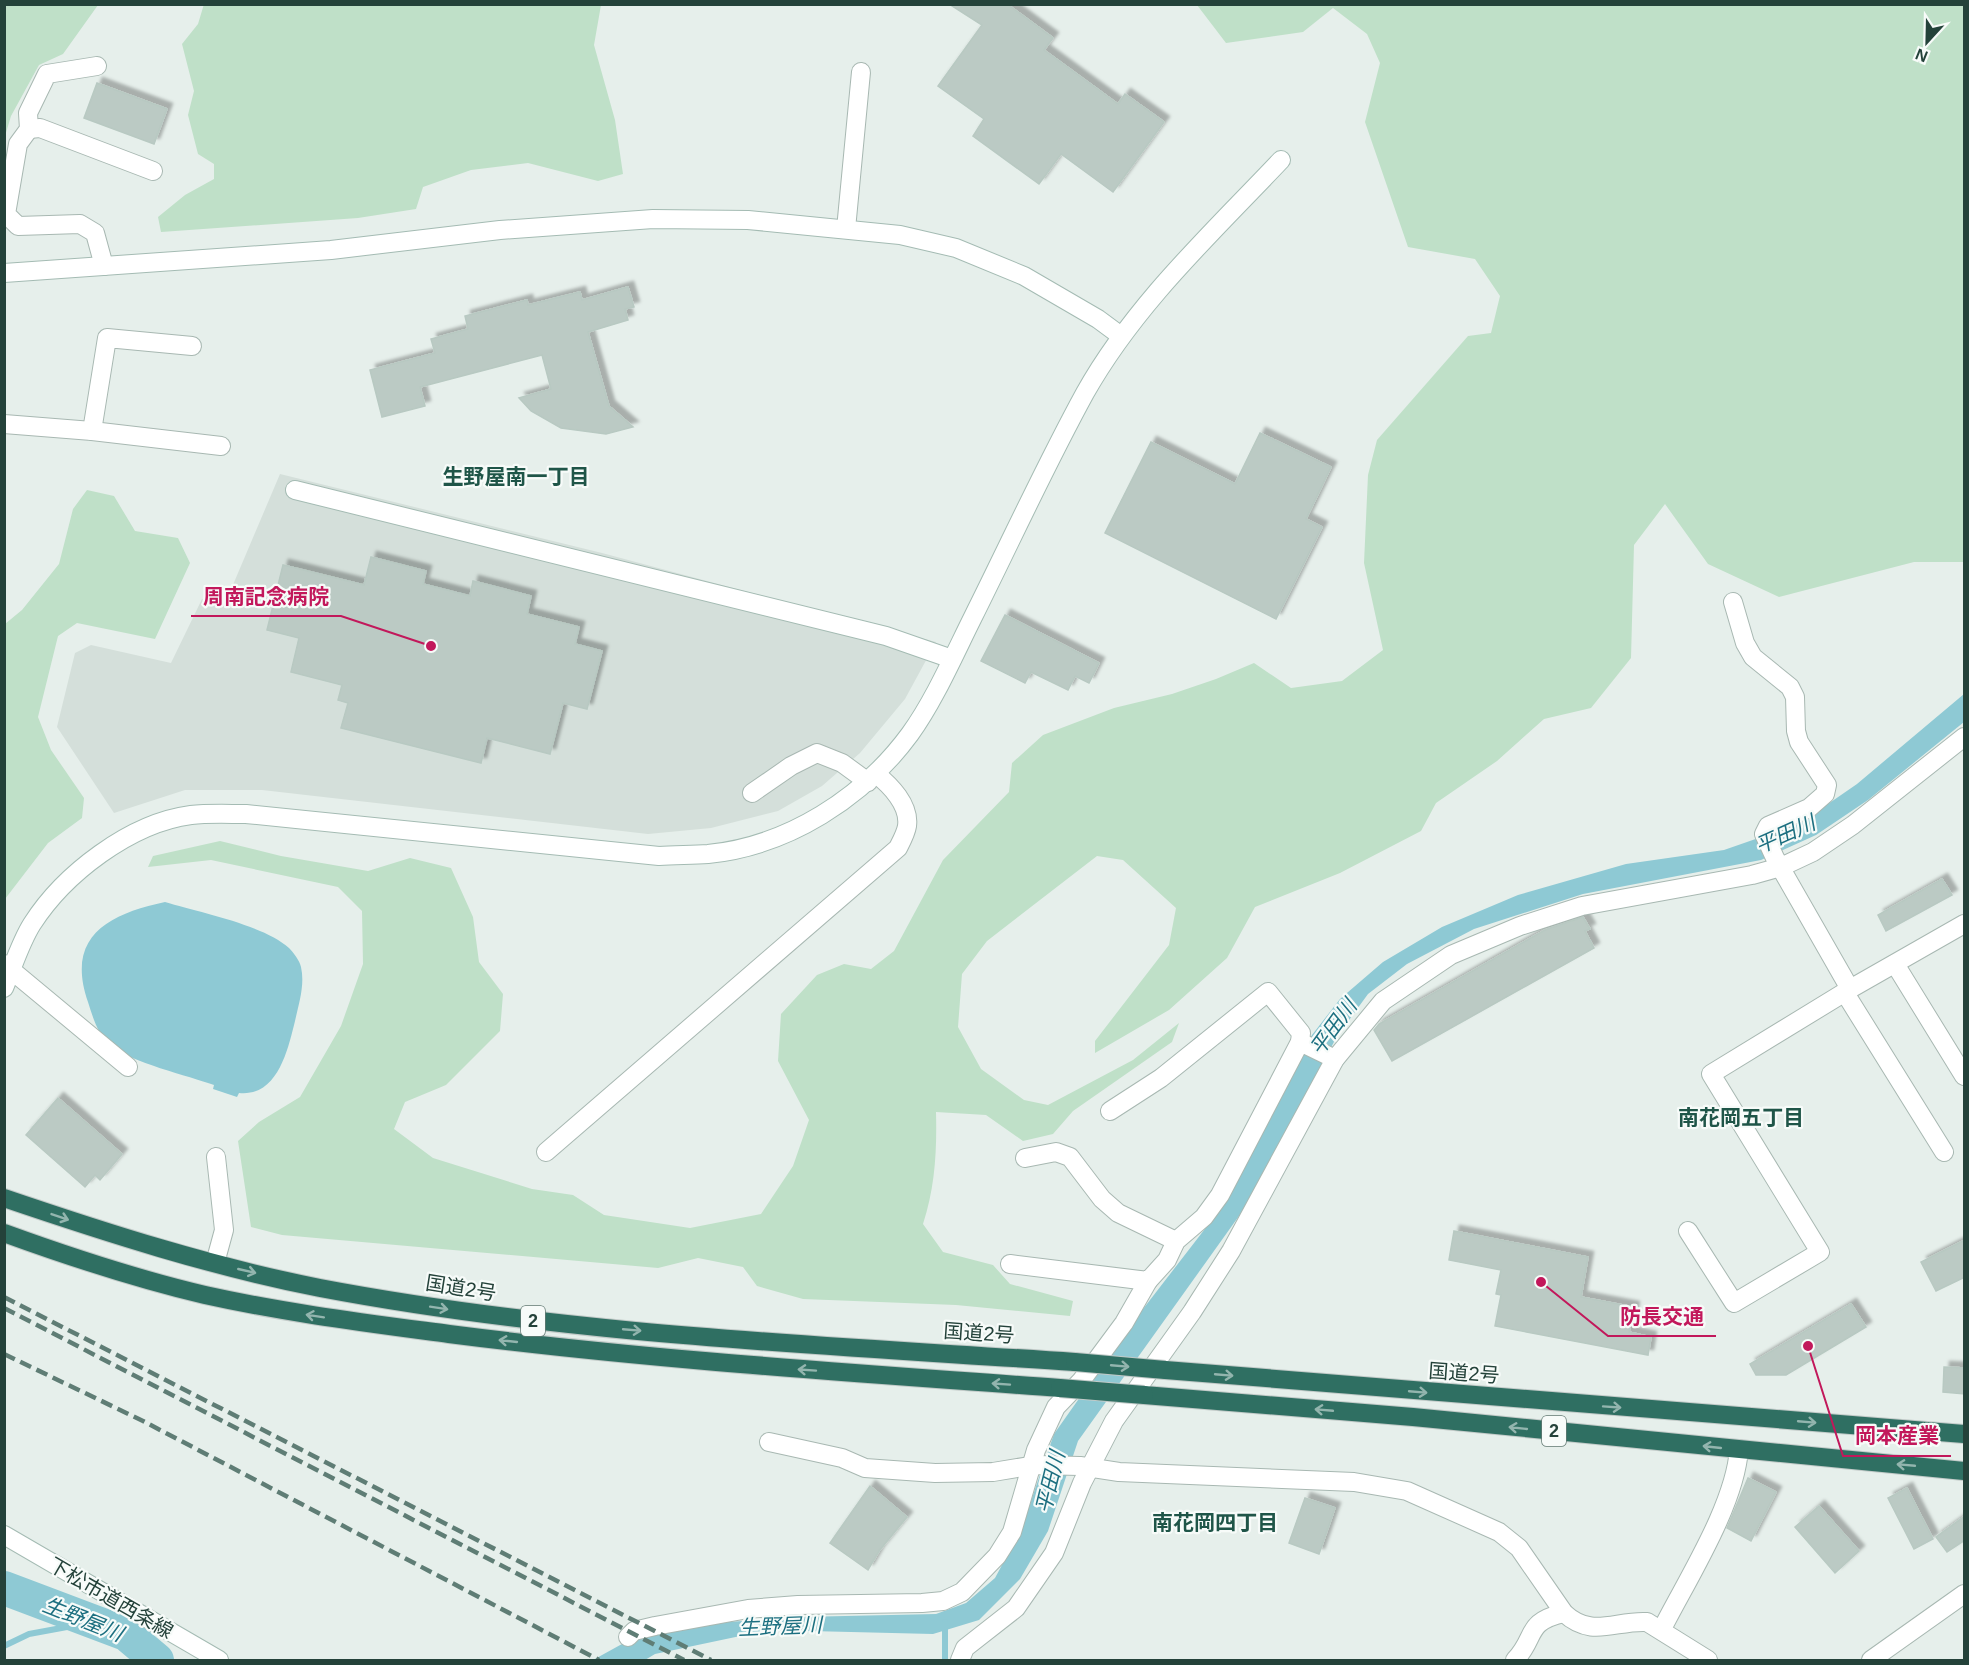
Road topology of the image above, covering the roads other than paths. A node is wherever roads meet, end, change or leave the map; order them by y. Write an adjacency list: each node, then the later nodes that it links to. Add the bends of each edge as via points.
1 (97, 66): 3 (street, via 47,74 28,113)
2 (861, 72): 6 (street)
3 (29, 129): 5 (street, via 40,128); 7 (street, via 18,144 6,214 18,226 80,224 95,233)
4 (1281, 160): 9 (street)
5 (153, 171)
6 (846, 228): 7 (street, via 748,220 653,219 331,250); 9 (street, via 956,248 1024,276)
7 (104, 266): 8 (street)
8 (4, 273)
9 (1121, 336): 16 (street, via 1086,392)
10 (192, 346): 12 (street, via 107,338)
11 (4, 424): 12 (street)
12 (92, 430): 13 (street)
13 (220, 446)
14 (295, 490): 16 (street, via 886,636)
15 (1733, 602): 20 (street, via 1745,643 1754,657 1791,687 1799,742 1827,785 1825,794 1809,808 1768,826 1764,834)
16 (952, 659): 18 (street, via 911,733)
17 (1965, 737): 20 (street, via 1813,852)
18 (872, 778): 19 (street, via 816,753); 23 (street, via 826,813 770,840 710,854 659,856 246,814 190,815 138,832 94,857 60,888 31,925); 31 (street, via 888,784 903,805 908,825 898,848)
19 (752, 793)
20 (1778, 863): 25 (street); 27 (street, via 1752,876 1582,906 1520,926 1452,955 1383,1001)
21 (1965, 924): 22 (street)
22 (1895, 964): 25 (street); 29 (street)
23 (8, 967): 24 (street); 28 (street)
24 (4, 988)
25 (1848, 991): 32 (street); 36 (street, via 1711,1074 1820,1251 1734,1303)
26 (1303, 1043): 27 (street); 30 (street, via 1301,1033 1268,992 1161,1078); 38 (street, via 1220,1194 1204,1216)
27 (1333, 1058): 46 (street, via 1231,1251)
28 (128, 1067)
29 (1965, 1077)
30 (1110, 1111)
31 (546, 1152)
32 (1944, 1152)
33 (216, 1157): 39 (street, via 224,1230)
34 (1025, 1158): 38 (street, via 1056,1152 1070,1157 1102,1199 1118,1213)
35 (4, 1198): 39 (highway, 国道2号 / 2, one-way to 39)
36 (1688, 1231)
37 (4, 1233): 44 (highway, 2, one-way to 37, bridge, via 1144,1395 707,1363 500,1340 316,1316 204,1294 83,1261)
38 (1176, 1241): 41 (street, via 1167,1260)
39 (215, 1263): 42 (highway, 国道2号 / 2, one-way to 42, bridge, via 318,1288 501,1318)
40 (1010, 1264): 41 (street)
41 (1149, 1281): 45 (street, via 1124,1323 1081,1381 1056,1407)
42 (1965, 1434)
43 (769, 1442): 45 (street, via 842,1458 866,1468 935,1473)
44 (1739, 1449): 47 (highway, 2, one-way to 44); 51 (street, via 1737,1471 1715,1524)
45 (1033, 1465): 46 (street); 52 (street, via 1012,1532 997,1556 962,1592 943,1601 748,1610 655,1626 634,1631)
46 (1085, 1467): 50 (street, via 1119,1472 1354,1482 1407,1491 1499,1533 1519,1548); 54 (street, via 1054,1553 1016,1608 965,1648)
47 (1965, 1471)
48 (4, 1535): 53 (street, 下松市道西条線)
49 (1962, 1602): 57 (street)
50 (1564, 1613): 51 (street, via 1573,1622 1593,1629 1636,1621); 55 (street, via 1549,1616 1534,1626)
51 (1662, 1629): 56 (street)
52 (628, 1637)
53 (219, 1660)
54 (960, 1660)
55 (1515, 1660)
56 (1708, 1660)
57 (1871, 1660)

